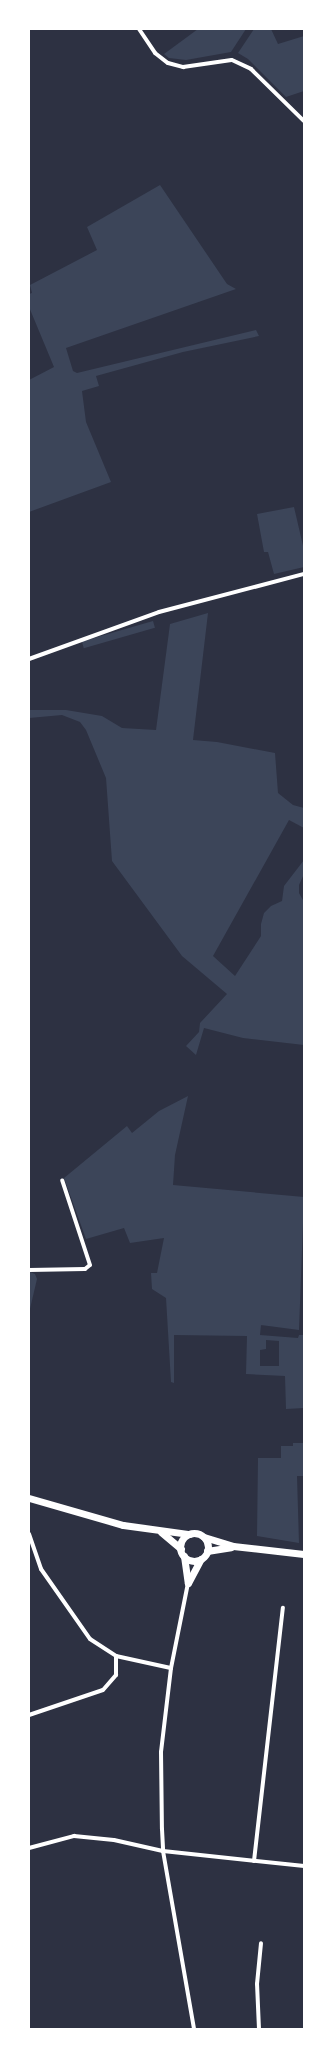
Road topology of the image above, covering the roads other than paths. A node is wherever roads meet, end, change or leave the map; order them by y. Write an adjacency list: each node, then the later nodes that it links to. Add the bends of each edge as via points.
1 (139, 29): 2 (street, via 155,53 168,63 183,67 232,60 251,70)
2 (304, 121)
3 (304, 574): 4 (street, via 159,612)
4 (29, 659)
5 (62, 1180): 6 (street, via 90,1265 85,1269)
6 (29, 1270)
7 (29, 1498): 8 (street, via 123,1525)
8 (161, 1532): 10 (street); 14 (street)
9 (29, 1534): 19 (street, via 40,1569 90,1639)
10 (189, 1534): 11 (street); 14 (street, via 182,1540)
11 (204, 1537): 12 (street); 13 (street)
12 (233, 1546): 13 (street); 15 (street)
13 (207, 1551): 16 (street)
14 (182, 1552): 16 (street, via 190,1560); 17 (street)
15 (304, 1554)
16 (201, 1559): 17 (street)
17 (188, 1583): 20 (street)
18 (283, 1608): 24 (street)
19 (116, 1656): 20 (street); 21 (street, via 116,1675 103,1690)
20 (171, 1668): 23 (street, via 161,1752)
21 (29, 1715)
22 (29, 1848): 23 (street, via 74,1836 114,1840)
23 (163, 1851): 24 (street); 27 (street)
24 (254, 1862): 25 (street)
25 (304, 1866)
26 (261, 1943): 28 (street, via 257,1984)
27 (194, 2029)
28 (259, 2029)

